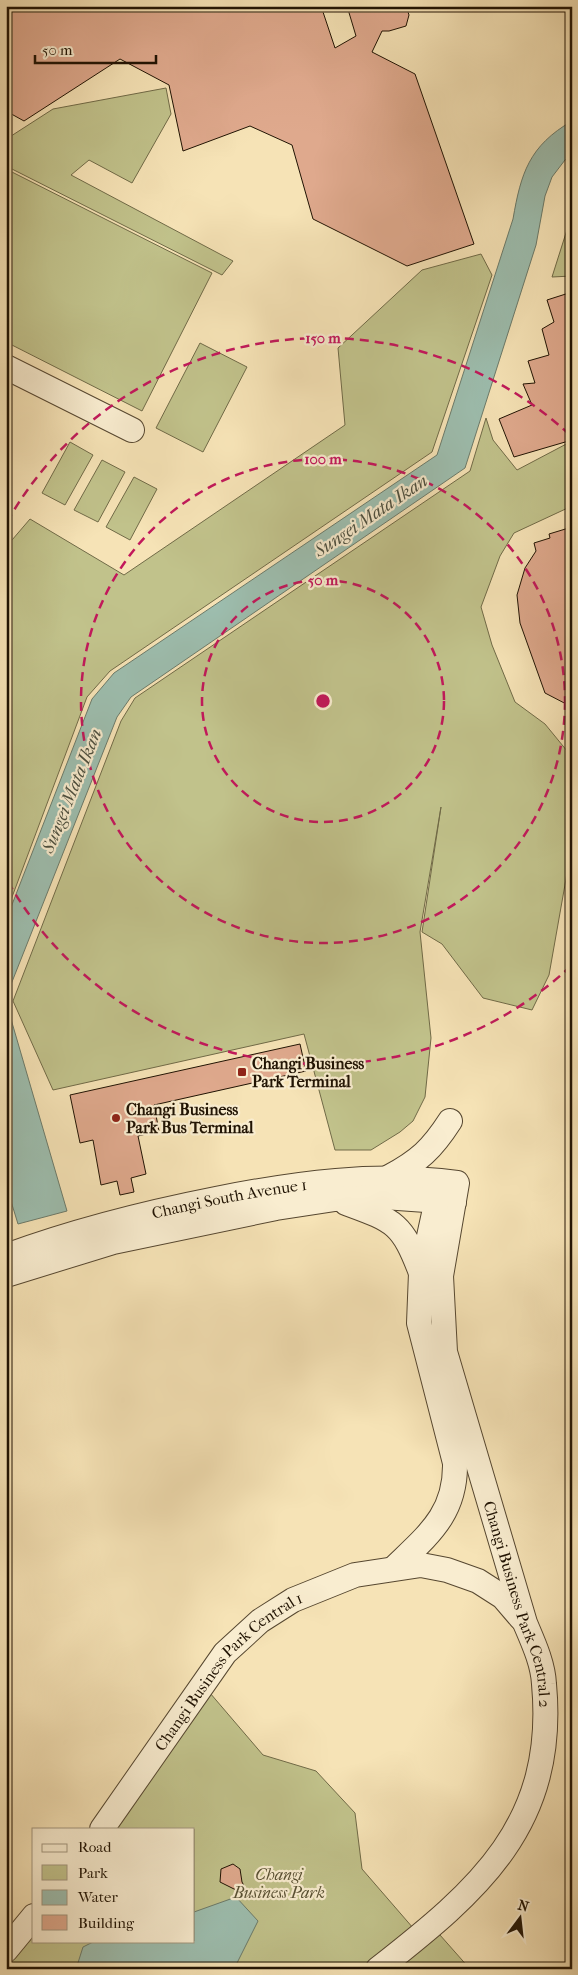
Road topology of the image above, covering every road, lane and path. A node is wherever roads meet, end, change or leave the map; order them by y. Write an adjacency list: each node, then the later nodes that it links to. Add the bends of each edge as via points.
1 (6, 367): 2 (street)
2 (132, 430)
3 (450, 1121): 4 (street, via 434,1146)
4 (389, 1177): 5 (street, Changi South Avenue 1); 7 (street, Changi South Avenue 1, via 275,1187 164,1209)
5 (447, 1192): 6 (street, Changi South Avenue 1); 8 (street); 11 (street, Changi Business Park Central 2, via 441,1276 445,1352)
6 (335, 1199): 8 (street, Changi South Avenue 1, via 382,1216 398,1227 409,1242); 9 (street, Changi South Avenue 1, via 113,1242)
7 (6, 1256)
8 (420, 1273): 10 (street, via 419,1323 455,1463 455,1484 451,1501 440,1519)
9 (6, 1275)
10 (394, 1568): 11 (street, Changi Business Park Central 1, via 421,1566 447,1570 478,1581 503,1597); 12 (street, Changi Business Park Central 1, via 355,1575 320,1588 260,1621 225,1653)
11 (525, 1623): 15 (street, Changi Business Park Central 2, via 544,1683 545,1708 541,1770 524,1819 506,1848 458,1904)
12 (103, 1828)
13 (32, 1918): 14 (street)
14 (6, 1950)
15 (378, 1969)

